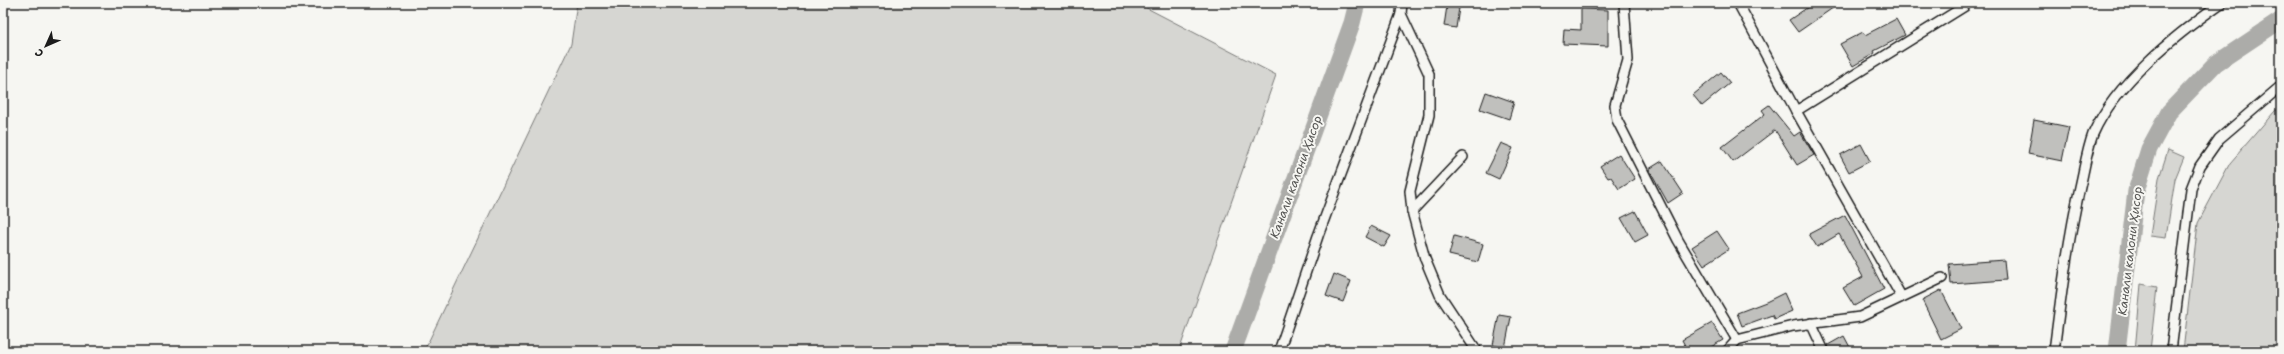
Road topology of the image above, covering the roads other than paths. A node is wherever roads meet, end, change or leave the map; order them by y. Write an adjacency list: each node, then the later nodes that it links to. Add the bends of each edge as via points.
1 (1402, 3): 6 (lane)
2 (1624, 3): 14 (lane, via 1628,60 1616,105 1617,120 1678,240)
3 (1738, 3): 8 (lane)
4 (2221, 3): 19 (lane, via 2161,48 2125,86 2093,134 2075,208)
5 (1966, 4): 8 (lane)
6 (1402, 14): 10 (lane, via 1429,74 1429,116 1410,191); 15 (lane, via 1318,236)
7 (2281, 86): 20 (lane, via 2219,139 2200,166 2191,189)
8 (1796, 111): 12 (lane)
9 (1463, 157): 10 (lane)
10 (1412, 211): 16 (lane, via 1425,259 1440,295)
11 (1942, 278): 12 (lane)
12 (1901, 296): 13 (lane, via 1860,317)
13 (1811, 323): 14 (lane); 18 (lane)
14 (1737, 340): 17 (lane)
15 (1279, 351)
16 (1476, 351)
17 (1727, 351)
18 (1824, 351)
19 (2054, 351)
20 (2171, 351)

